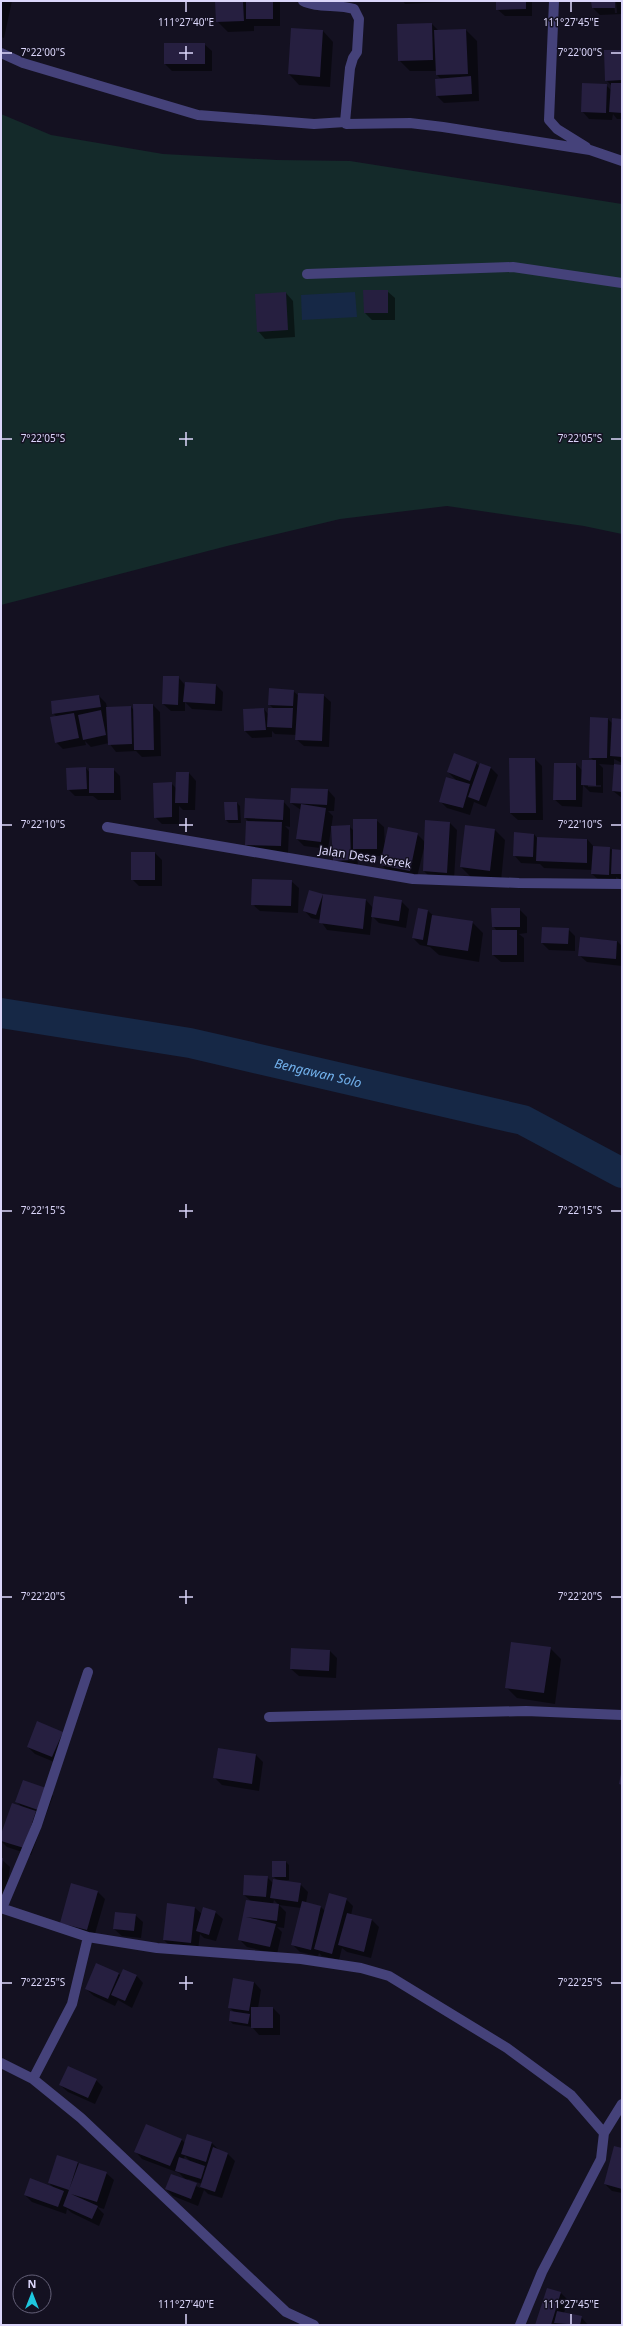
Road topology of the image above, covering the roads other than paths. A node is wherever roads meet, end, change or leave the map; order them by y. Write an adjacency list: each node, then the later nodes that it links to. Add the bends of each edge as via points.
1 (303, 1): 4 (street, via 311,4 345,6 354,9 359,19 358,52 350,68)
2 (554, 1): 5 (street, via 549,120 557,129)
3 (1, 53): 4 (street, via 31,65 198,115 314,124)
4 (345, 122): 5 (street, via 410,123)
5 (590, 150): 6 (street)
6 (622, 161)
7 (307, 274): 8 (street, via 513,267)
8 (622, 283)
9 (107, 827): 10 (street, Jalan Desa Kerek, via 413,879)
10 (622, 884)
11 (88, 1672): 14 (street, via 37,1825)
12 (622, 1715): 13 (street, via 526,1711)
13 (269, 1717)
14 (2, 1908): 15 (street)
15 (88, 1936): 17 (street, via 72,2004); 19 (street, via 157,1948 301,1959 361,1968 389,1976 507,2048 565,2090)
16 (1, 2063): 17 (street)
17 (33, 2079): 20 (street, via 81,2118 286,2312)
18 (622, 2104): 19 (street)
19 (604, 2133): 21 (street, via 601,2159 542,2272)
20 (314, 2325)
21 (520, 2325)

